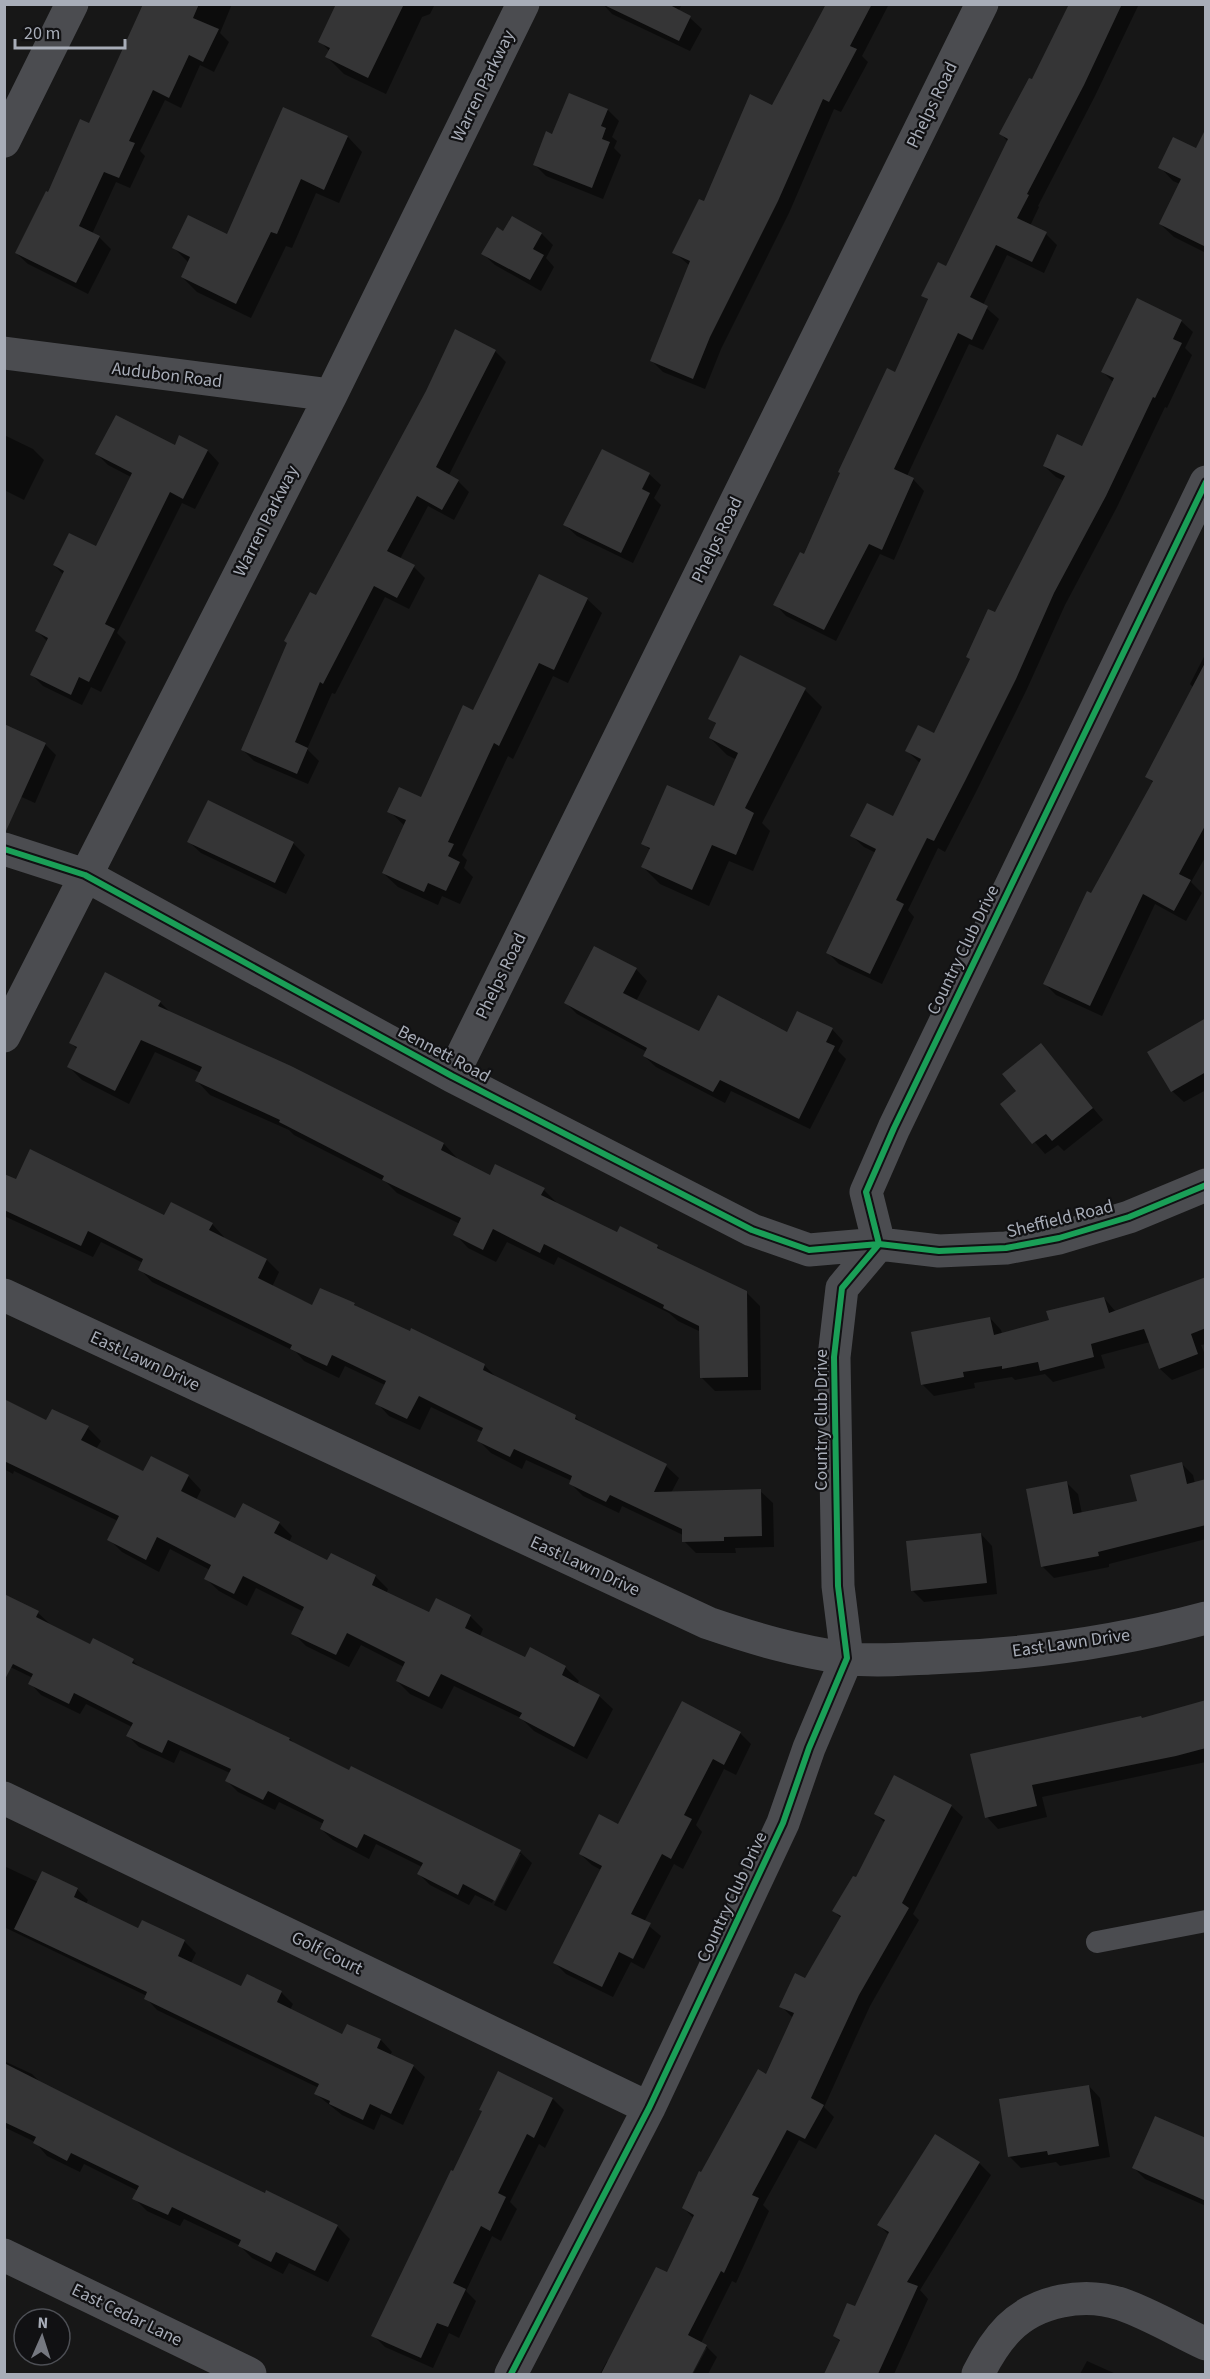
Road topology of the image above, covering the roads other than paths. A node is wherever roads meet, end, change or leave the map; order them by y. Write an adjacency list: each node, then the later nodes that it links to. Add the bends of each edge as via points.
1 (72, 4): 4 (street)
2 (524, 4): 6 (street, Warren Parkway)
3 (981, 4): 11 (street, Phelps Road)
4 (4, 141)
5 (4, 353): 6 (street, Audubon Road)
6 (331, 395): 9 (street, Warren Parkway)
7 (1206, 482): 13 (street, Country Club Drive, via 875,1171 866,1192)
8 (4, 849): 9 (street, Bennett Road)
9 (85, 875): 10 (street, Warren Parkway); 11 (street, Bennett Road)
10 (4, 1036)
11 (452, 1076): 13 (street, Bennett Road, via 752,1230 809,1250)
12 (1206, 1185): 13 (street, Sheffield Road, via 1129,1217 1059,1238 1006,1248 939,1251)
13 (879, 1244): 16 (street, Country Club Drive, via 842,1288 834,1357 838,1586)
14 (4, 1295): 16 (street, East Lawn Drive, via 708,1623 774,1645)
15 (1206, 1618): 16 (street, East Lawn Drive, via 1083,1644 963,1657)
16 (847, 1658): 20 (street, Country Club Drive, via 783,1823)
17 (4, 1798): 20 (street, Golf Court)
18 (1206, 1921): 19 (lane)
19 (1097, 1942)
20 (649, 2108): 24 (street, Country Club Drive)
21 (4, 2255): 23 (street, East Cedar Lane)
22 (1206, 2344): 25 (street, via 1122,2304 1095,2299 1064,2300 1036,2310 1010,2327 989,2352)
23 (232, 2370)
24 (511, 2374)
25 (978, 2374)

